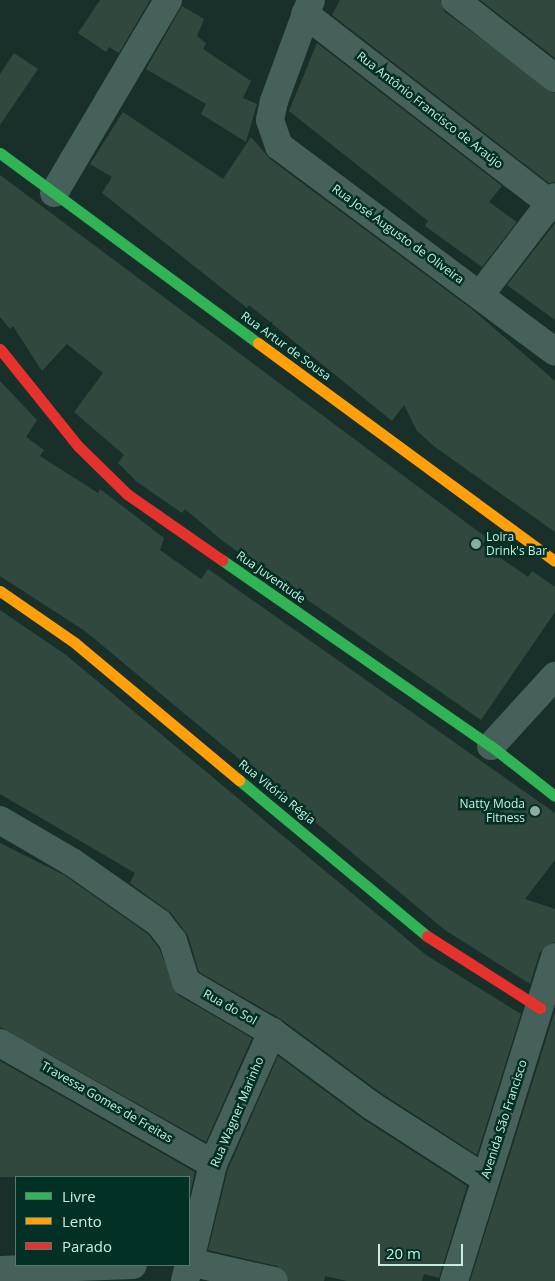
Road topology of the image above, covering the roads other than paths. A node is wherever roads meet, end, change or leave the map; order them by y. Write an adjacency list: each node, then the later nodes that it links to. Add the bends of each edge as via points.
1 (168, 0): 6 (street)
2 (455, 0): 4 (street)
3 (308, 7): 7 (street, Rua Antônio Francisco de Araújo); 8 (street, Rua José Augusto de Oliveira, via 270,120 279,146)
4 (555, 78)
5 (0, 153): 6 (street, Rua Artur de Sousa)
6 (54, 193): 11 (street, Rua Artur de Sousa)
7 (553, 202): 8 (street)
8 (480, 295): 10 (street, Rua José Augusto de Oliveira)
9 (0, 349): 14 (street, Rua Juventude, via 78,446 127,494)
10 (555, 352)
11 (555, 561)
12 (0, 591): 18 (street, Rua Vitória Régia, via 75,643 436,943)
13 (555, 676): 14 (street)
14 (491, 746): 15 (street, Rua Juventude)
15 (555, 796)
16 (0, 820): 19 (street, Rua do Sol, via 133,903 168,931 186,982)
17 (555, 957): 18 (street, Avenida São Francisco)
18 (540, 1008): 22 (street, Avenida São Francisco)
19 (272, 1032): 21 (street, Rua Wagner Marinho); 22 (street, Rua do Sol, via 372,1106)
20 (0, 1043): 21 (street, Travessa Gomes de Freitas)
21 (213, 1164): 23 (street, Rua Wagner Marinho)
22 (484, 1178): 28 (street, Avenida São Francisco)
23 (190, 1265)
24 (106, 1266): 26 (street)
25 (189, 1269): 27 (street)
26 (0, 1270)
27 (274, 1281)
28 (454, 1281)

